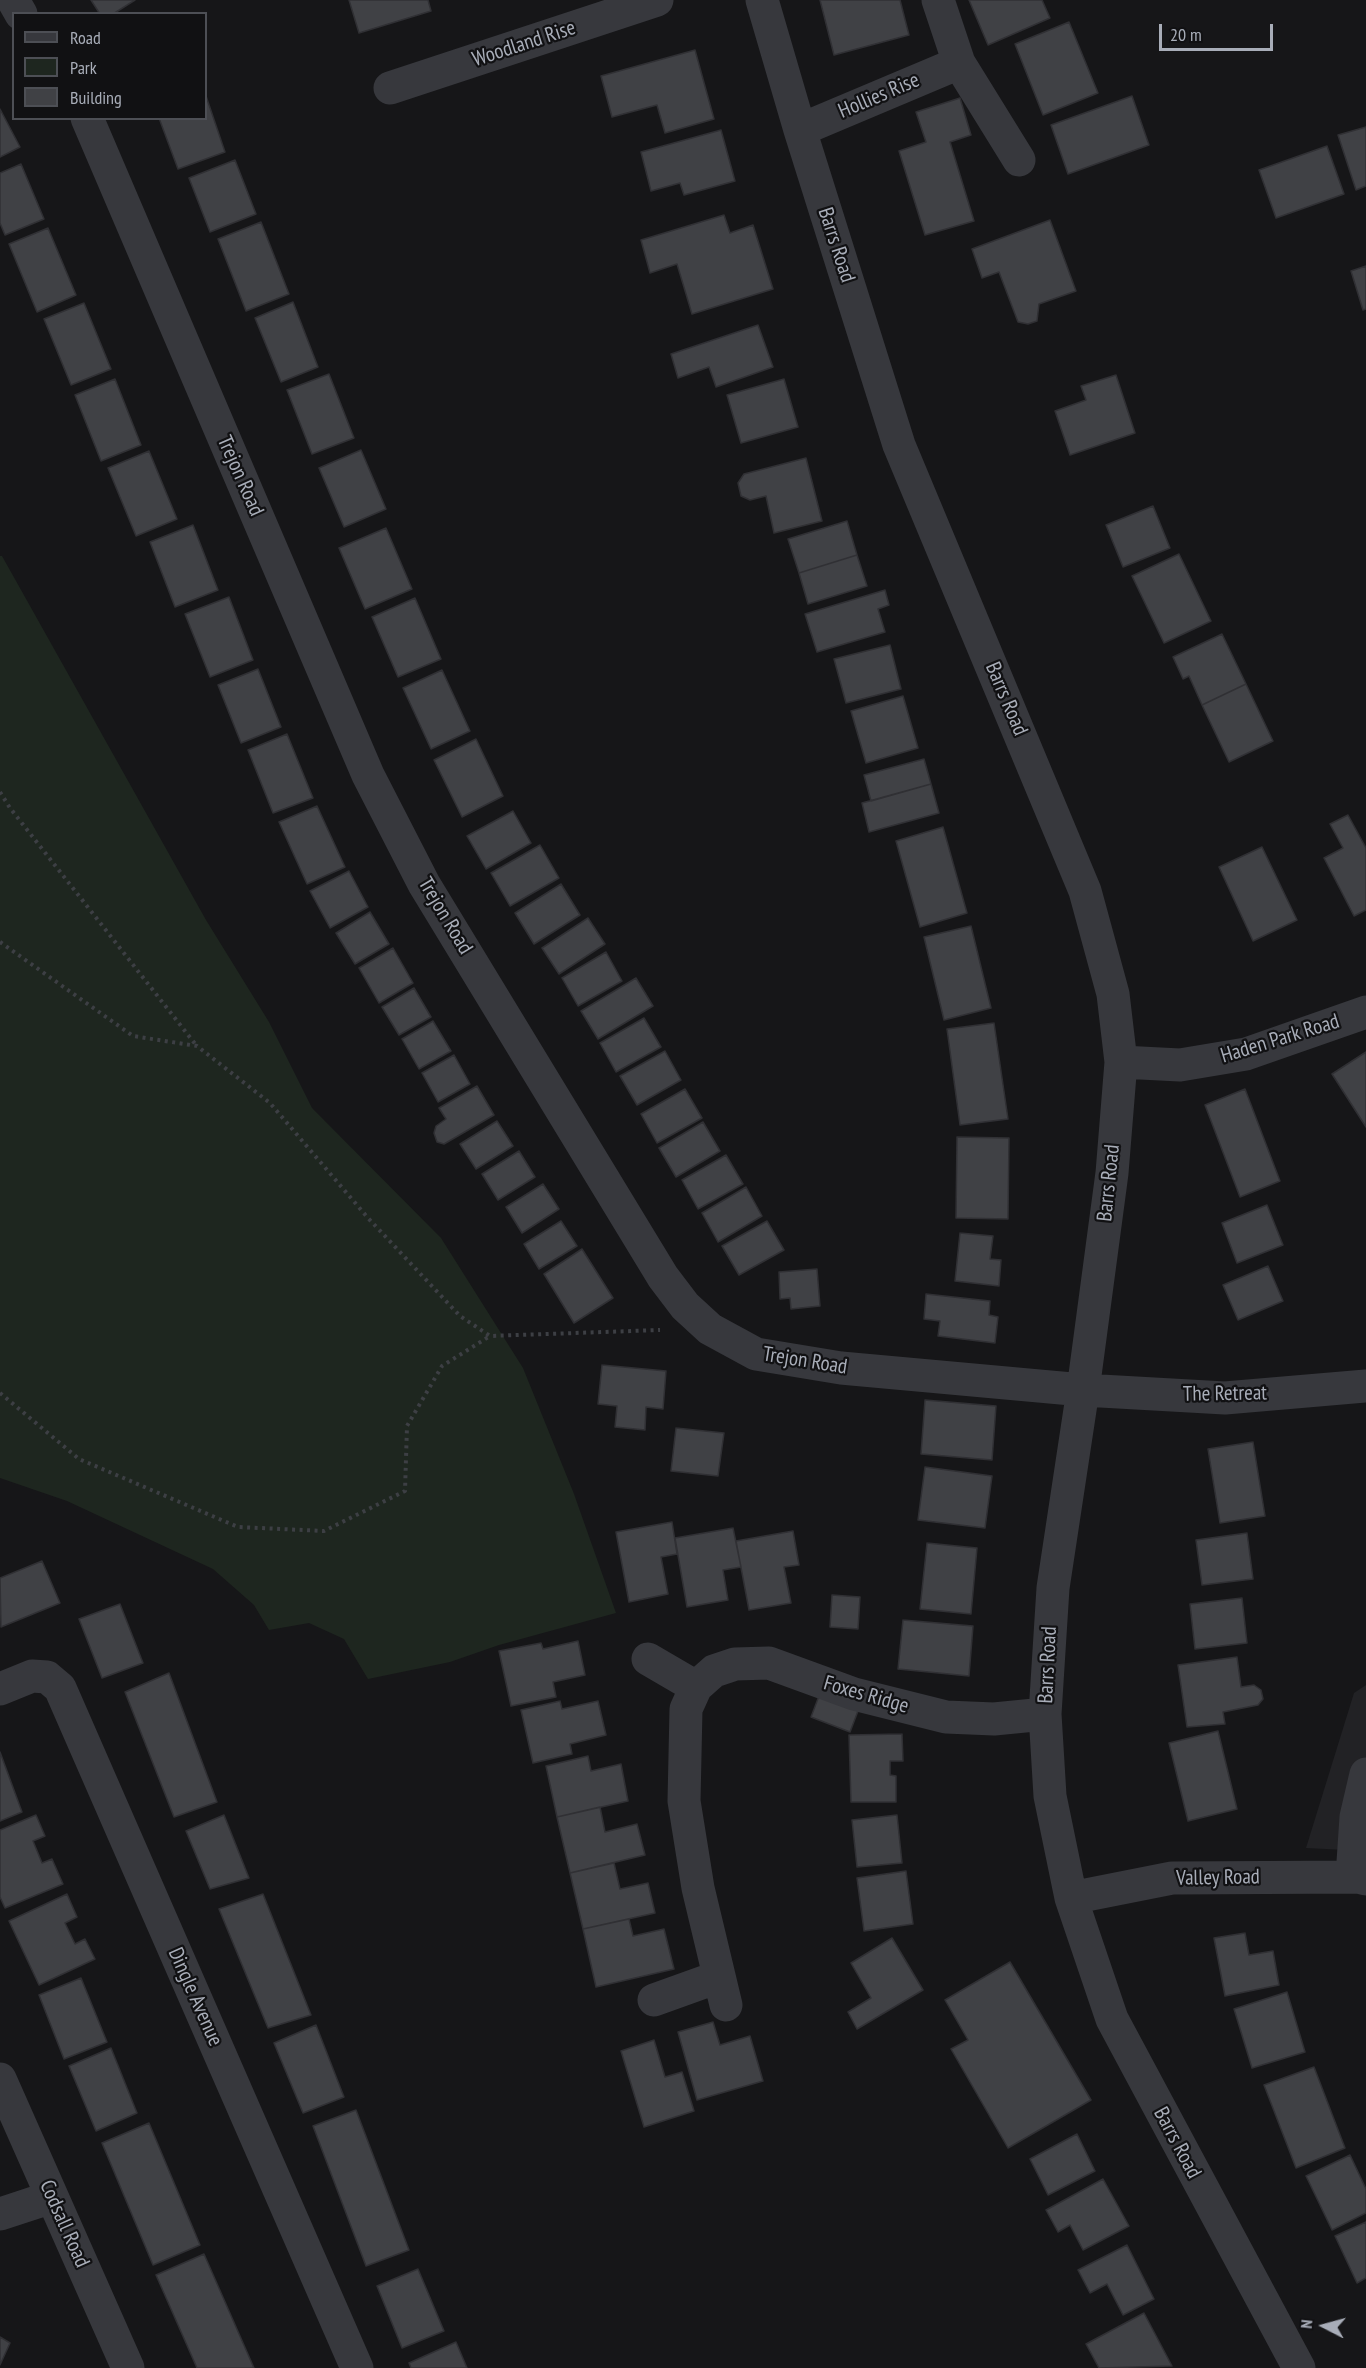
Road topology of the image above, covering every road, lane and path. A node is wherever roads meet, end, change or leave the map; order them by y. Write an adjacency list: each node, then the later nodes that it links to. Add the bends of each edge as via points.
1 (657, 0): 5 (street, Woodland Rise)
2 (762, 0): 7 (street, Barrs Road)
3 (938, 0): 4 (street)
4 (959, 63): 7 (street, Hollies Rise); 8 (street)
5 (390, 88)
6 (88, 120): 14 (street, Trejon Road, via 368,775 424,884 663,1277 685,1306)
7 (800, 130): 13 (street, Barrs Road, via 899,445 1085,891 1113,994)
8 (1019, 160)
9 (0, 792): 12 (path)
10 (0, 942): 12 (path, via 133,1036)
11 (1366, 1012): 13 (street, Haden Park Road, via 1246,1054 1180,1065)
12 (197, 1046): 15 (path, via 270,1102 376,1227 460,1316)
13 (1121, 1062): 17 (street, Barrs Road, via 1112,1173)
14 (710, 1329): 15 (path); 17 (street, Trejon Road, via 756,1354 830,1366)
15 (490, 1336): 18 (path, via 442,1366 407,1426 405,1491 324,1532 238,1527 79,1459)
16 (1366, 1386): 17 (street, The Retreat, via 1225,1398)
17 (1083, 1390): 22 (street, Barrs Road, via 1053,1588)
18 (0, 1393)
19 (648, 1659): 20 (street)
20 (696, 1687): 22 (street, Foxes Ridge, via 714,1671 735,1664 769,1663 854,1694 946,1717 994,1719); 26 (street, via 686,1709 684,1801 698,1888 722,1991)
21 (0, 1689): 31 (street, Dingle Avenue, via 32,1676 47,1677 60,1688)
22 (1045, 1714): 25 (street, Barrs Road, via 1050,1796)
23 (1366, 1774): 24 (street, via 1356,1817)
24 (1359, 1878): 25 (street, Valley Road, via 1172,1878)
25 (1071, 1898): 32 (street, Barrs Road, via 1112,2019)
26 (654, 2000)
27 (0, 2079): 28 (street, Codsall Road)
28 (52, 2197): 29 (street); 30 (street, Codsall Road)
29 (0, 2214)
30 (128, 2368)
31 (357, 2368)
32 (1299, 2368)

